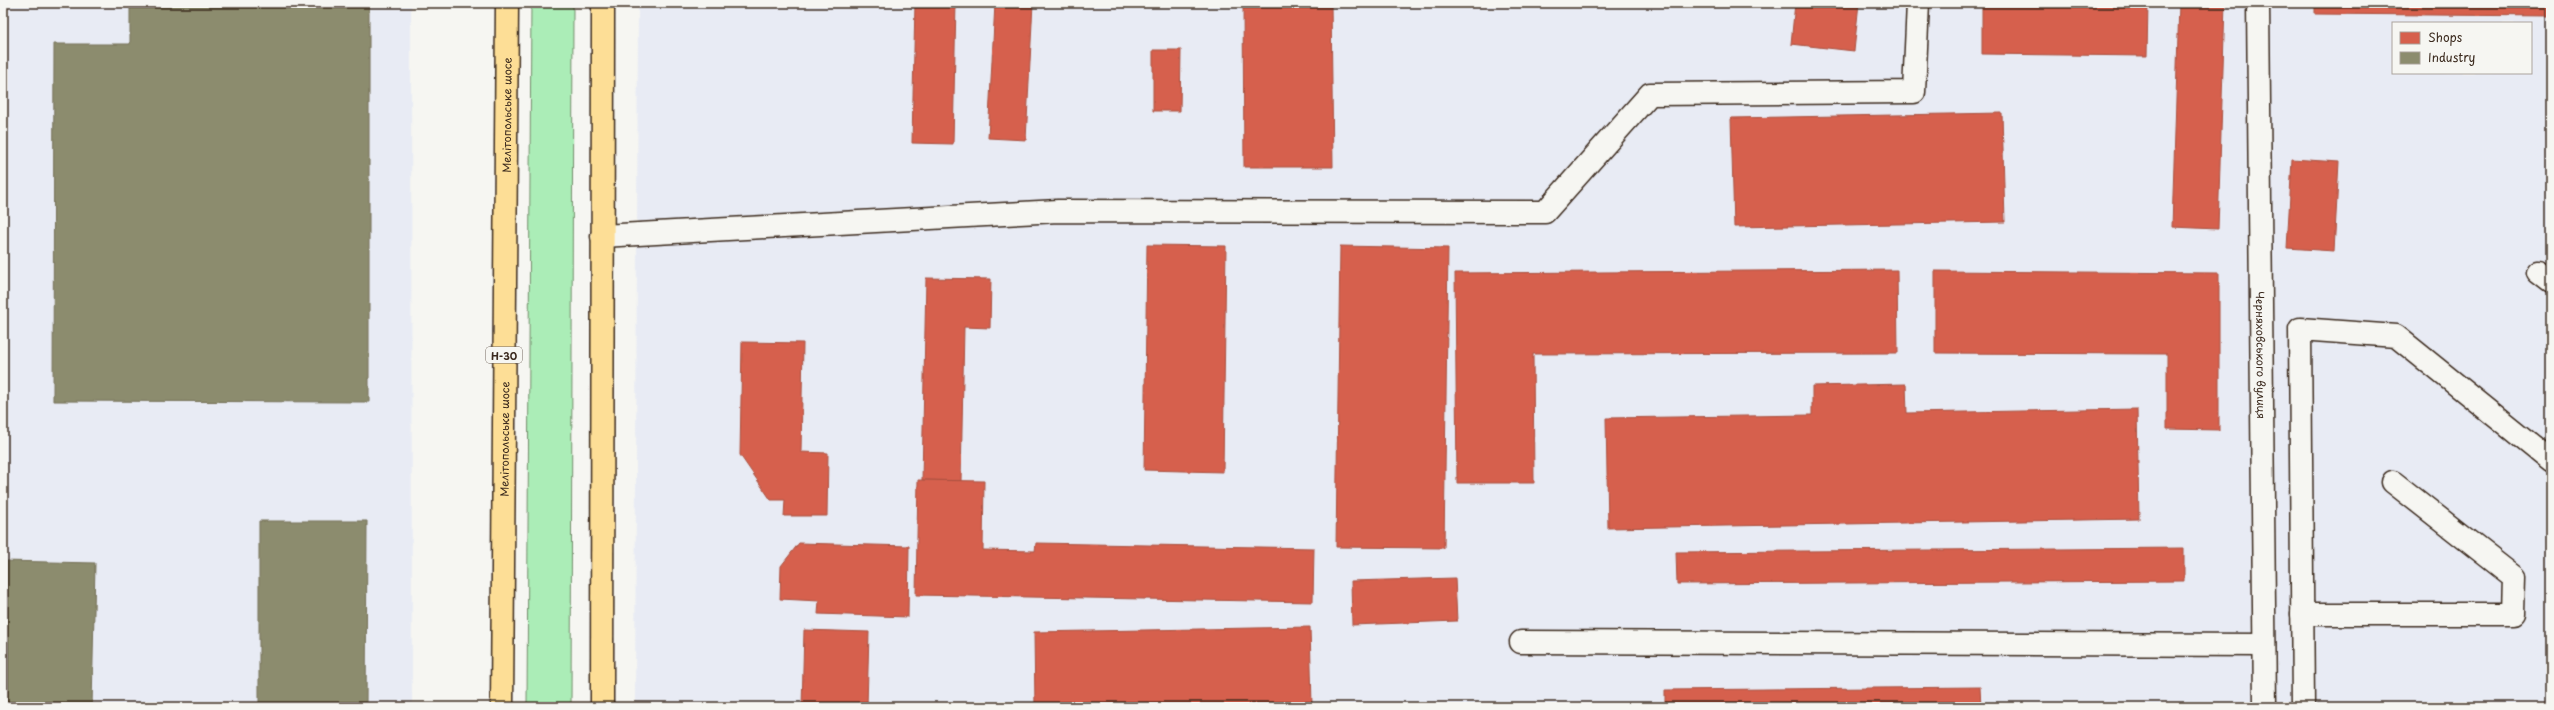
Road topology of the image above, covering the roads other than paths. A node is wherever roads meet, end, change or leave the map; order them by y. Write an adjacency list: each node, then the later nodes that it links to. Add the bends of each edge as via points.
1 (507, 3): 11 (main road, Мелітопольське шосе / Н-30)
2 (603, 3): 5 (main road)
3 (1918, 3): 5 (street, via 1914,92 1650,94 1545,212 1058,211)
4 (2258, 3): 10 (street, Черняховського вулиця)
5 (602, 236): 12 (main road)
6 (2551, 461): 8 (street, via 2396,336 2300,329)
7 (2393, 482): 8 (street, via 2514,577 2513,614)
8 (2302, 614): 14 (street)
9 (1521, 642): 10 (street)
10 (2264, 645): 13 (street, Черняховського вулиця)
11 (502, 707)
12 (602, 707)
13 (2265, 707)
14 (2303, 707)

